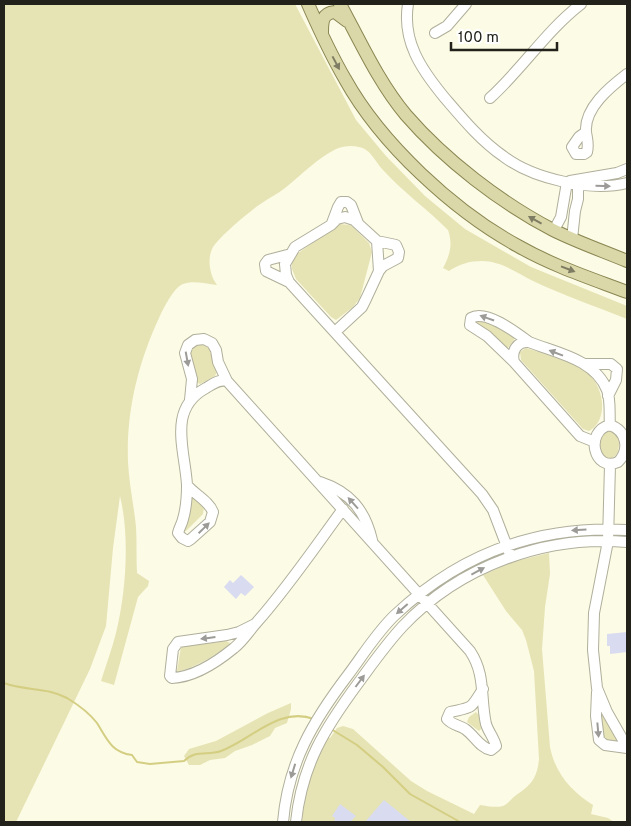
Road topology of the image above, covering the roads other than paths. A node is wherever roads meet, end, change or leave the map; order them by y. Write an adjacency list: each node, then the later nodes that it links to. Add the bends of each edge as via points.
1 (308, 4): 8 (main road)
2 (340, 4): 6 (main road)
3 (408, 4): 13 (street, via 408,36 416,58 470,127 505,158 526,169)
4 (466, 4): 7 (street, via 447,26)
5 (581, 4): 10 (street, via 549,32)
6 (352, 27): 8 (main road, via 342,16 328,13 322,22); 18 (main road, one-way to 6, via 474,179 406,116)
7 (435, 33)
8 (322, 35): 25 (main road, one-way to 25, via 345,80 366,110 389,140 433,186 519,247)
9 (627, 74): 11 (street, via 590,112)
10 (490, 98)
11 (586, 132)
12 (627, 168): 14 (street)
13 (566, 182): 14 (street); 18 (street, via 560,217)
14 (578, 182): 15 (street, one-way to 15, via 609,186); 19 (street)
15 (627, 183)
16 (331, 225): 17 (street, via 345,217); 17 (street, via 338,207 344,202 351,205); 21 (street, via 296,247)
17 (361, 226): 20 (street)
18 (554, 230): 19 (main road)
19 (572, 238): 22 (main road)
20 (377, 241): 23 (street); 23 (street, via 396,245 399,256)
21 (291, 254): 24 (street, via 285,264); 24 (street, via 268,260 265,264 266,271)
22 (627, 261)
23 (379, 271): 26 (street, via 362,307)
24 (288, 282): 26 (street)
25 (627, 292)
26 (335, 332): 44 (street, via 485,498)
27 (529, 342): 28 (street, via 524,341 515,348); 28 (street, one-way to 28, via 484,316 471,318 472,328 487,336); 29 (street, one-way to 27)
28 (514, 362): 34 (street, via 580,436)
29 (583, 363): 31 (street, via 595,371); 31 (street, via 615,367 617,374)
30 (227, 381): 32 (street, via 219,381); 32 (street, one-way to 32, via 212,343 204,339 195,340 185,353 192,380); 36 (street)
31 (608, 396): 33 (street)
32 (190, 401): 37 (street, via 182,419 180,444)
33 (610, 425): 34 (street, via 601,429); 35 (street, via 623,434 625,449 618,462)
34 (595, 442): 35 (street, via 598,457)
35 (610, 465): 39 (street)
36 (318, 480): 38 (street); 41 (street, one-way to 36, via 363,514 345,494)
37 (187, 484): 37 (street, one-way to 37, via 185,509 178,533 188,541 210,522 213,512)
38 (343, 509): 41 (street); 48 (street)
39 (609, 529): 40 (street); 42 (street); 44 (street, one-way to 44, via 571,530)
40 (627, 530)
41 (372, 541): 46 (street)
42 (608, 541): 43 (street); 45 (street, via 547,547); 49 (street, via 592,623)
43 (627, 542)
44 (507, 545): 45 (street); 46 (street, via 474,558)
45 (512, 557): 47 (street, one-way to 45, via 480,570)
46 (420, 594): 47 (street); 56 (street, one-way to 56, via 379,634 312,726 293,770)
47 (428, 603): 50 (street, via 476,659); 57 (street, one-way to 47, via 306,774 331,720 389,642)
48 (255, 624): 48 (street, one-way to 48, via 222,636 178,642 173,649 170,676 181,677 208,666 234,648)
49 (597, 688): 55 (street); 55 (street, one-way to 55, via 599,740 605,745)
50 (483, 689): 51 (street, via 476,702); 52 (street)
51 (467, 709): 53 (street, via 463,718); 53 (street, via 450,712 447,716 449,721)
52 (487, 724): 54 (street, via 480,736); 54 (street, via 495,742 494,748 480,745)
53 (464, 728): 54 (street)
54 (474, 736)
55 (627, 747)
56 (283, 822)
57 (296, 822)

